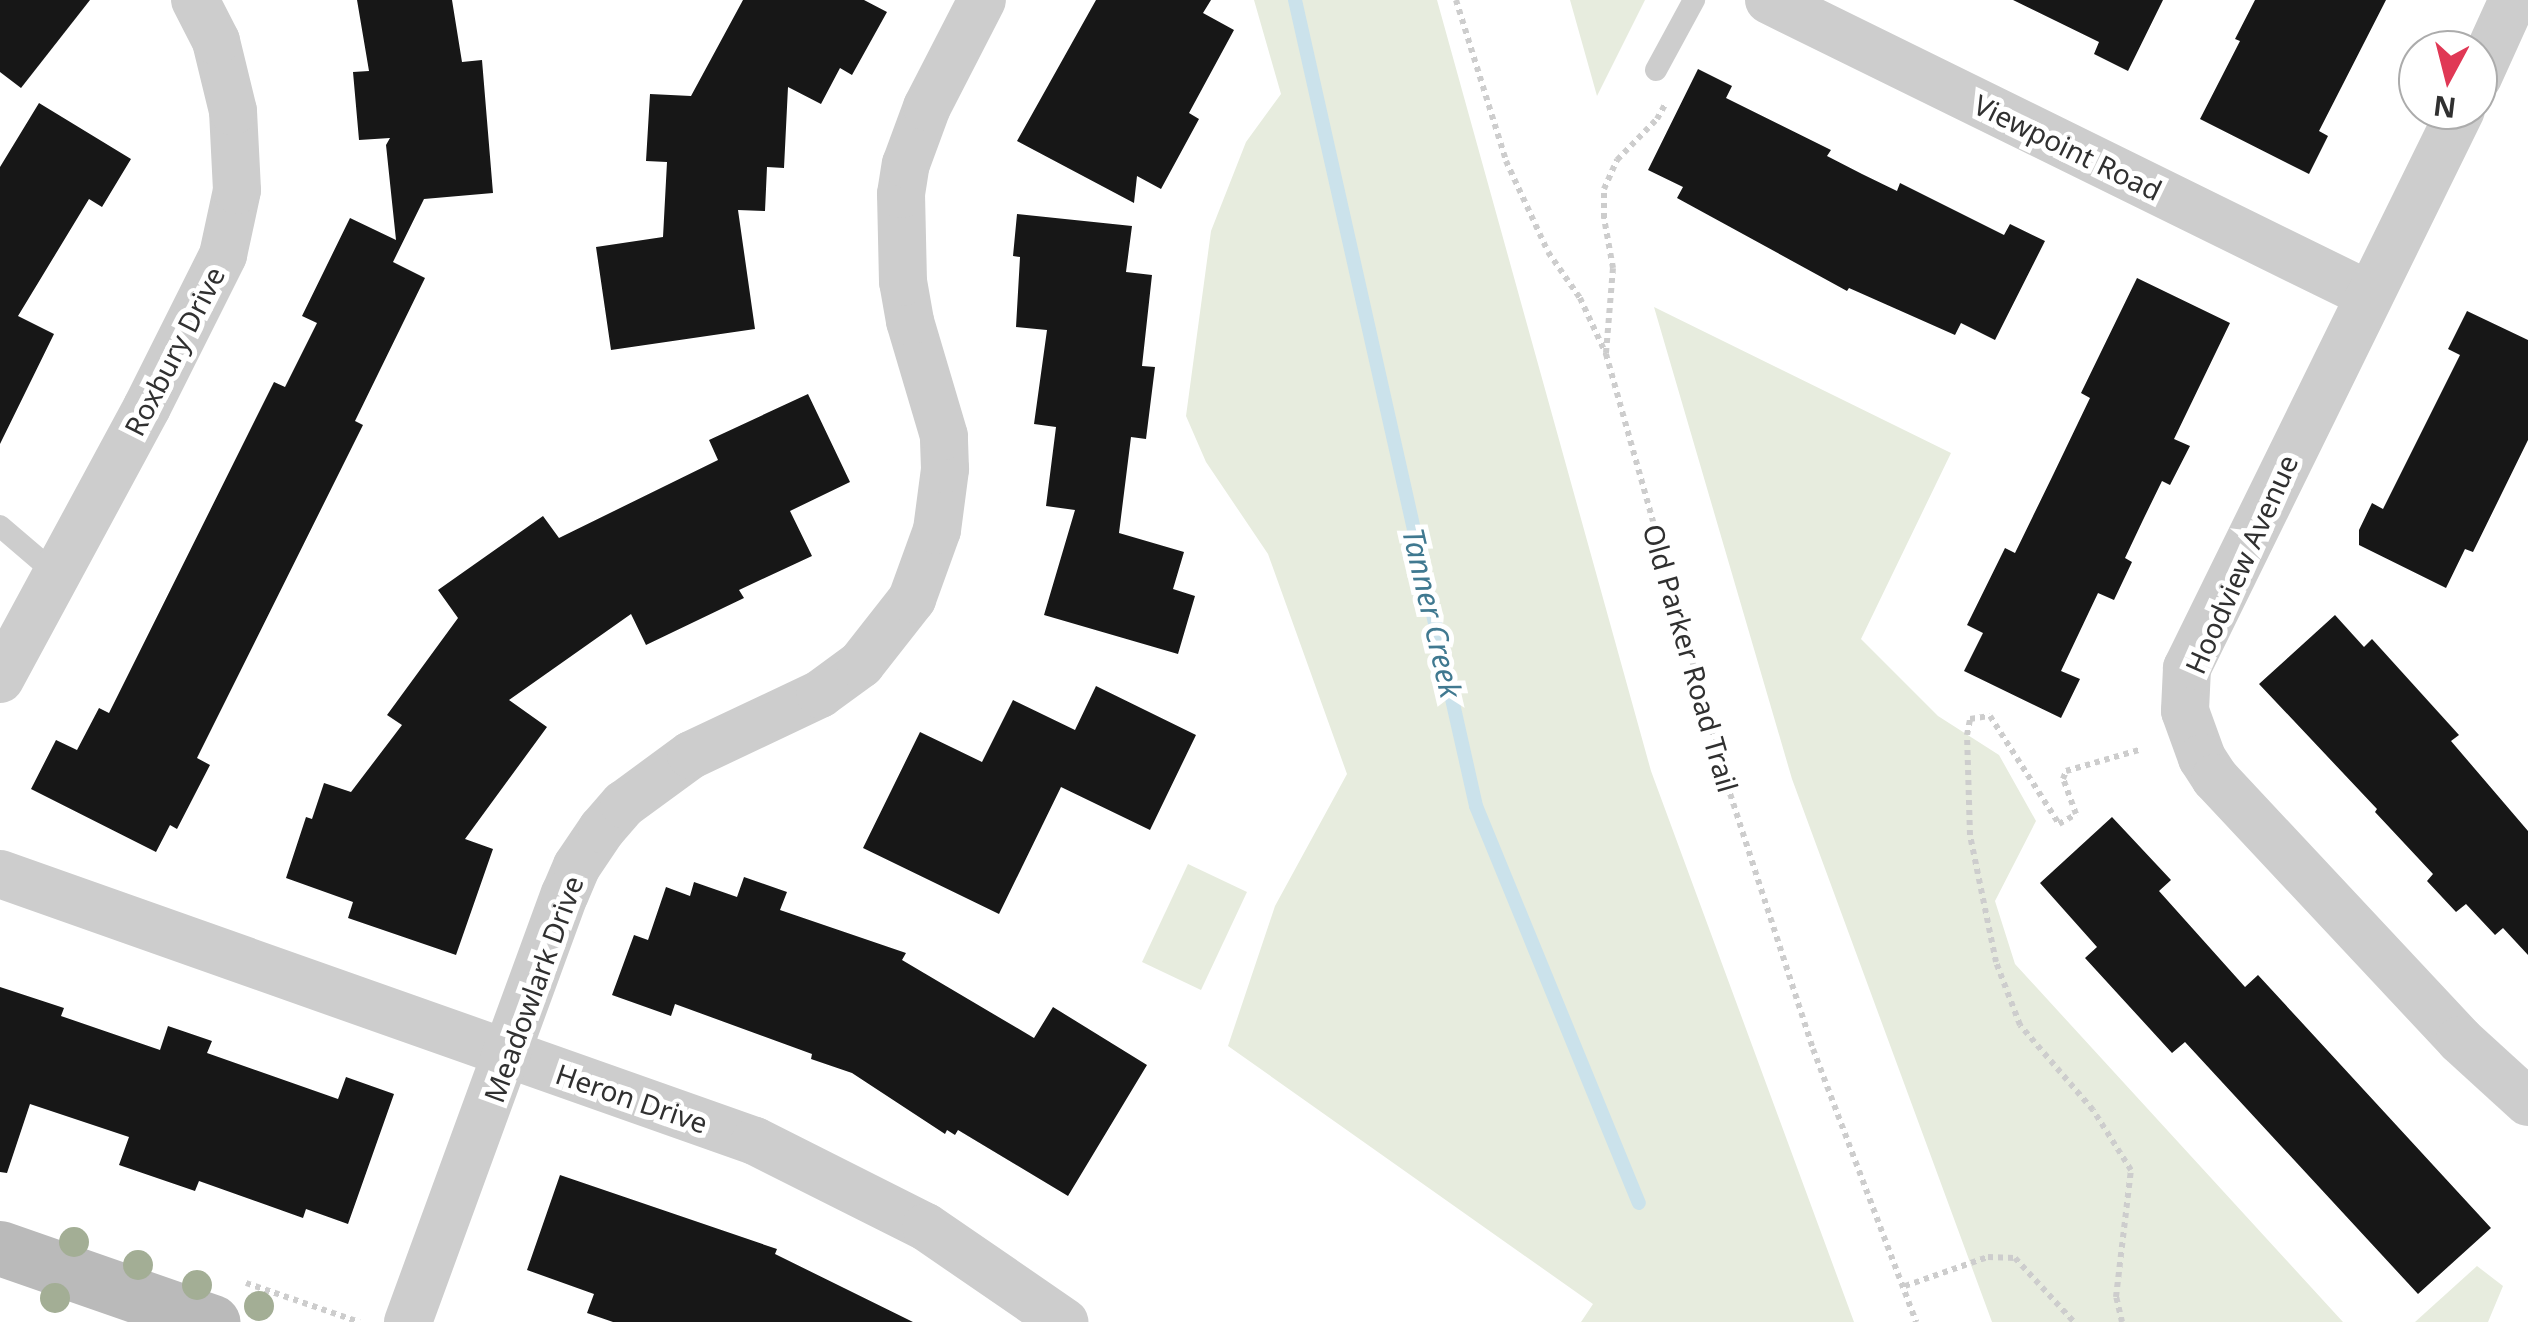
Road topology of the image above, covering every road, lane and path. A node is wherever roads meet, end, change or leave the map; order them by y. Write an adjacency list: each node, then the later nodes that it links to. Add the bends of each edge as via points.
1 (194, 0): 14 (street, Roxbury Drive, via 216,41 233,110 238,190 223,254)
2 (982, 0): 18 (street, Meadowlark Drive, via 928,106 901,194 903,282 944,436 945,469 937,530 912,599 861,664 820,694 692,755 624,804 577,866)
3 (1456, 0): 12 (path, Old Parker Road Trail, via 1506,161)
4 (1694, 0): 8 (lane)
5 (1768, 0): 11 (street, Viewpoint Road)
6 (2514, 0): 7 (street)
7 (2498, 34)
8 (1656, 70)
9 (1669, 95): 12 (path, via 1658,119 1617,160 1604,189 1613,268)
10 (2451, 130): 11 (street, Hoodview Avenue)
11 (2368, 294): 19 (street, Hoodview Avenue, via 2187,668 2185,711 2215,778 2460,1040)
12 (1606, 354): 21 (path, Old Parker Road Trail, via 1724,776 1813,1048)
13 (0, 526): 14 (lane)
14 (56, 574): 15 (street, Roxbury Drive)
15 (0, 679)
16 (2142, 749): 27 (path, via 2066,772 2076,814 2059,824 1990,716 1970,719 1967,735 1970,835 1996,962 2020,1025 2093,1110 2131,1170 2116,1296)
17 (0, 874): 18 (street, Heron Drive)
18 (509, 1054): 23 (street, Meadowlark Drive); 24 (street, Heron Drive, via 756,1140 818,1169 926,1227)
19 (2528, 1102)
20 (0, 1248): 22 (main road)
21 (1905, 1286): 25 (path, Old Parker Road Trail); 26 (path, via 1988,1257 2015,1258)
22 (212, 1322)
23 (408, 1322)
24 (1064, 1322)
25 (1916, 1322)
26 (2074, 1322)
27 (2122, 1322)

